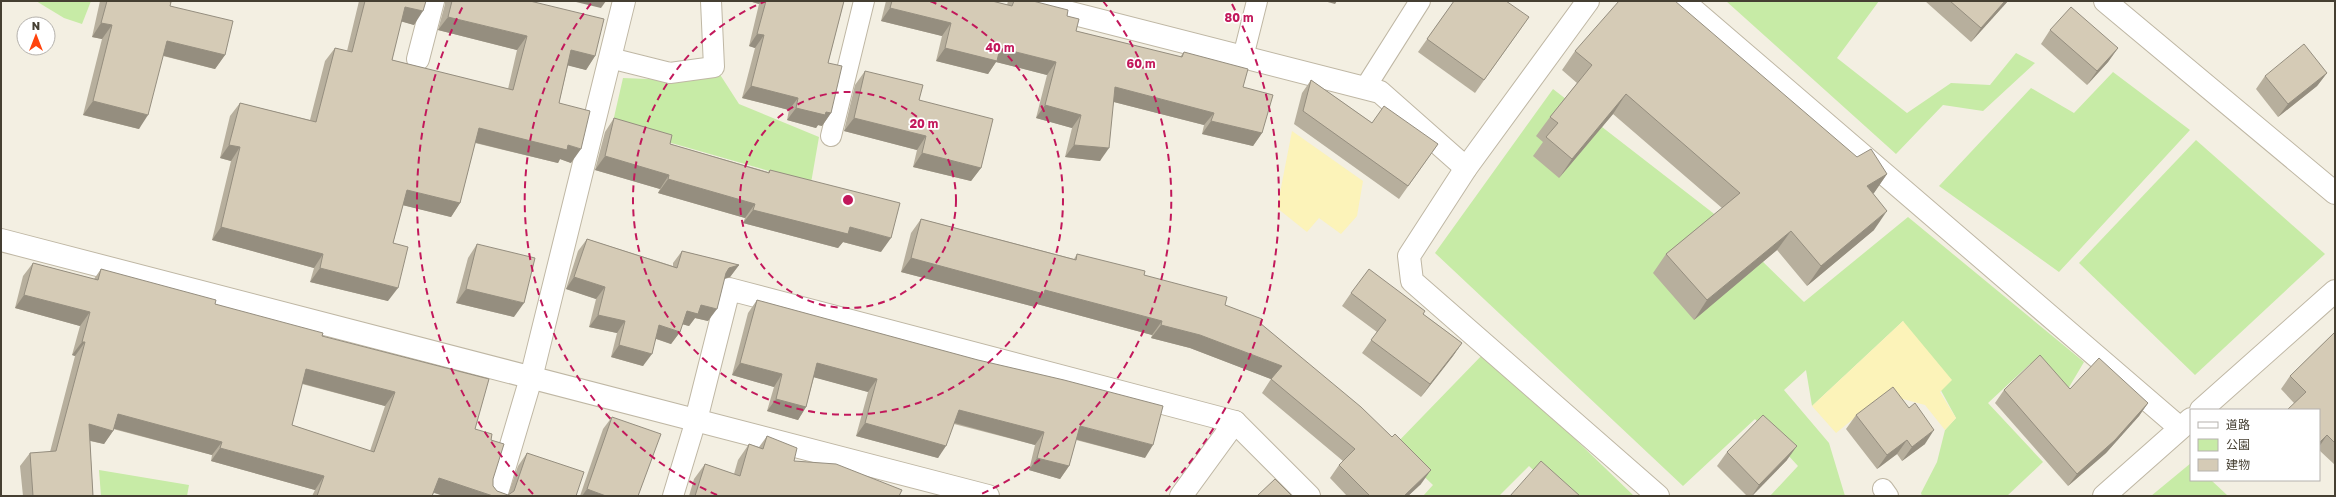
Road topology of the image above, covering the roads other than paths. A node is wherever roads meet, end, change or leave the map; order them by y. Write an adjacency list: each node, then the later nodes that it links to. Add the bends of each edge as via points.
1 (433, 1): 15 (street)
2 (624, 1): 12 (street)
3 (711, 1): 14 (lane, via 714,67 670,73)
4 (864, 1): 17 (lane)
5 (1024, 1): 13 (street)
6 (1257, 1): 13 (lane)
7 (1420, 1): 16 (lane)
8 (1588, 1): 18 (street)
9 (1683, 1): 26 (street)
10 (2105, 1): 19 (street)
11 (596, 20): 12 (street)
12 (618, 25): 14 (street)
13 (1243, 57): 16 (street)
14 (610, 58): 22 (street)
15 (418, 59)
16 (1365, 88): 18 (street, via 1380,92)
17 (831, 136)
18 (1466, 168): 32 (street, via 1409,256 1412,281)
19 (2335, 193)
20 (1, 240): 22 (street)
21 (2335, 291): 23 (street)
22 (531, 378): 24 (street); 27 (street)
23 (2202, 409)
24 (696, 420): 25 (street, via 729,289); 28 (lane); 29 (street)
25 (1235, 422): 30 (street); 31 (street)
26 (2186, 423): 33 (street)
27 (496, 496)
28 (673, 496)
29 (988, 496)
30 (1181, 496)
31 (1309, 496)
32 (1658, 496)
33 (2104, 496)

